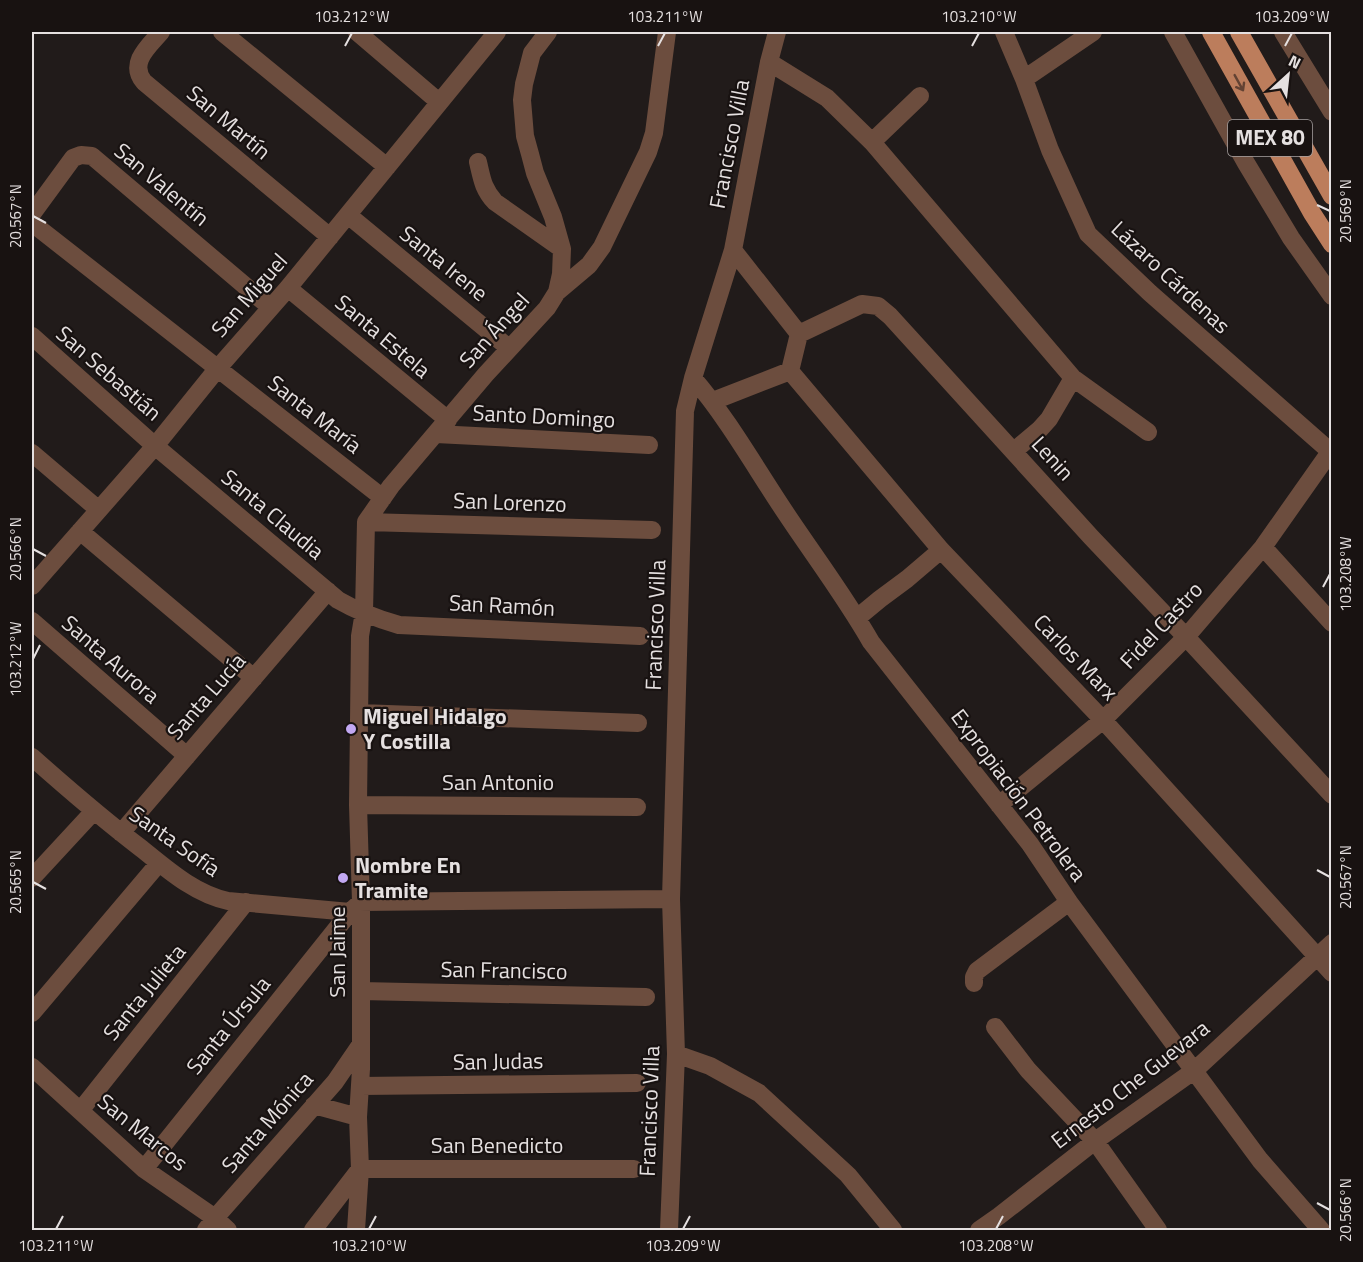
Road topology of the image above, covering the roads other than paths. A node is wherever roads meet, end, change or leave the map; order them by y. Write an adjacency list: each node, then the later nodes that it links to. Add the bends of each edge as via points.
1 (161, 32): 26 (street, San Martín, via 138,63 144,82)
2 (222, 32): 21 (street)
3 (357, 32): 17 (street)
4 (497, 32): 17 (street, San Miguel)
5 (548, 32): 28 (street, San Ángel, via 532,53 522,100 525,136)
6 (668, 32): 31 (street, via 648,152 602,247 589,265)
7 (777, 32): 14 (street, Francisco Villa)
8 (1004, 32): 15 (street, Lázaro Cárdenas)
9 (1093, 32): 15 (street)
10 (1173, 32): 32 (street, via 1251,173)
11 (1211, 32): 27 (main road, MEX 80, one-way to 27)
12 (1239, 32): 22 (main road, MEX 80)
13 (1283, 32): 18 (street)
14 (770, 62): 19 (street, via 827,98); 29 (street, Francisco Villa)
15 (1024, 79): 47 (street, Lázaro Cárdenas, via 1050,150 1088,234)
16 (920, 96): 19 (street)
17 (439, 102): 21 (street, San Miguel)
18 (1332, 112)
19 (872, 142): 40 (street)
20 (478, 162): 28 (street, via 486,193)
21 (387, 167): 24 (street, San Miguel)
22 (1332, 196)
23 (32, 214): 33 (street, San Valentín, via 73,158 92,156)
24 (348, 215): 26 (street, San Miguel); 36 (street, Santa Irene)
25 (32, 222): 37 (street)
26 (330, 237): 30 (street, San Miguel)
27 (1332, 244)
28 (562, 249): 31 (street, San Ángel)
29 (733, 250): 34 (street); 39 (street, Francisco Villa)
30 (288, 288): 33 (street, San Miguel); 42 (street, Santa Estela)
31 (556, 292): 36 (street, San Ángel, via 547,308)
32 (1332, 296)
33 (270, 307): 37 (street, San Miguel)
34 (799, 334): 38 (street); 46 (street, Lenin, via 862,304 878,306)
35 (32, 336): 45 (street, San Sebastián)
36 (509, 348): 42 (street, San Ángel)
37 (218, 368): 45 (street, San Miguel); 49 (street, Santa María)
38 (790, 371): 41 (street); 55 (street, Carlos Marx)
39 (693, 378): 41 (street, Expropiación Petrolera); 78 (street, Francisco Villa, via 685,411)
40 (1073, 378): 43 (street); 46 (street, via 1049,419)
41 (713, 401): 59 (street, Expropiación Petrolera)
42 (442, 427): 44 (street, Santo Domingo); 49 (street, San Ángel)
43 (1148, 432)
44 (649, 445)
45 (155, 446): 50 (street, San Miguel); 57 (street, Santa Claudia)
46 (1014, 451): 63 (street, Lenin)
47 (1331, 452): 54 (street, Fidel Castro)
48 (32, 453): 50 (street)
49 (383, 498): 51 (street, San Ángel)
50 (99, 510): 53 (street, San Miguel)
51 (366, 522): 52 (street, San Lorenzo); 58 (street)
52 (652, 530)
53 (80, 531): 56 (street, San Miguel); 64 (street)
54 (1263, 547): 61 (street); 63 (street, Fidel Castro)
55 (941, 550): 59 (street); 66 (street, Carlos Marx)
56 (32, 584)
57 (328, 591): 58 (street, Santa Claudia, via 351,608); 64 (street, Santa Lucía)
58 (364, 612): 62 (street, San Ramón, via 399,625); 65 (street, San Jaime, via 360,636)
59 (857, 618): 72 (street, Expropiación Petrolera, via 871,642)
60 (32, 621): 68 (street, Santa Aurora)
61 (1332, 623)
62 (640, 636)
63 (1186, 637): 66 (street, Fidel Castro); 70 (street, Lenin)
64 (254, 678): 68 (street, Santa Lucía)
65 (360, 713): 67 (street); 71 (street, San Jaime)
66 (1103, 720): 72 (street, Fidel Castro); 83 (street, Carlos Marx)
67 (638, 723)
68 (187, 756): 75 (street, Santa Lucía)
69 (32, 757): 74 (street, Santa Sofía)
70 (1332, 795)
71 (358, 805): 73 (street, San Antonio); 81 (street, San Jaime)
72 (999, 805): 80 (street, Expropiación Petrolera)
73 (637, 807)
74 (94, 811): 75 (street, Santa Sofía); 77 (street)
75 (121, 833): 76 (street, Santa Sofía)
76 (159, 862): 79 (street, Santa Sofía, via 201,892 222,900); 88 (street)
77 (32, 878)
78 (671, 898): 81 (street, Santa Sofía); 91 (street, Francisco Villa)
79 (246, 902): 81 (street, Santa Sofía); 97 (street, Santa Julieta)
80 (1068, 902): 85 (street, via 977,970); 93 (street, Expropiación Petrolera)
81 (356, 907): 86 (street, San Jaime); 100 (street, Santa Úrsula)
82 (1332, 943): 83 (street, Ernesto Che Guevara)
83 (1316, 956): 84 (street, Carlos Marx); 93 (street, Ernesto Che Guevara)
84 (1332, 974)
85 (974, 983)
86 (361, 991): 87 (street, San Francisco); 90 (street, San Jaime)
87 (646, 997)
88 (32, 1013)
89 (995, 1027): 99 (street, via 1021,1063)
90 (361, 1044): 95 (street, San Jaime); 96 (street, Santa Mónica)
91 (676, 1054): 107 (street, Francisco Villa); 108 (street, via 710,1066 759,1093 848,1175)
92 (32, 1067): 97 (street, San Marcos)
93 (1195, 1070): 99 (street, Ernesto Che Guevara); 111 (street, Expropiación Petrolera, via 1260,1160)
94 (637, 1083): 95 (street, San Judas)
95 (360, 1086): 98 (street, San Jaime)
96 (314, 1105): 98 (street); 104 (street, Santa Mónica)
97 (80, 1111): 100 (street, San Marcos)
98 (358, 1117): 101 (street, San Jaime)
99 (1095, 1141): 103 (street, Ernesto Che Guevara); 110 (street)
100 (144, 1169): 104 (street, San Marcos)
101 (360, 1169): 102 (street, San Benedicto); 105 (street); 106 (street, San Jaime)
102 (634, 1169)
103 (1004, 1223): 109 (street, Ernesto Che Guevara)
104 (216, 1226)
105 (314, 1230)
106 (356, 1230)
107 (669, 1230)
108 (892, 1230)
109 (979, 1230)
110 (1158, 1230)
111 (1321, 1230)

